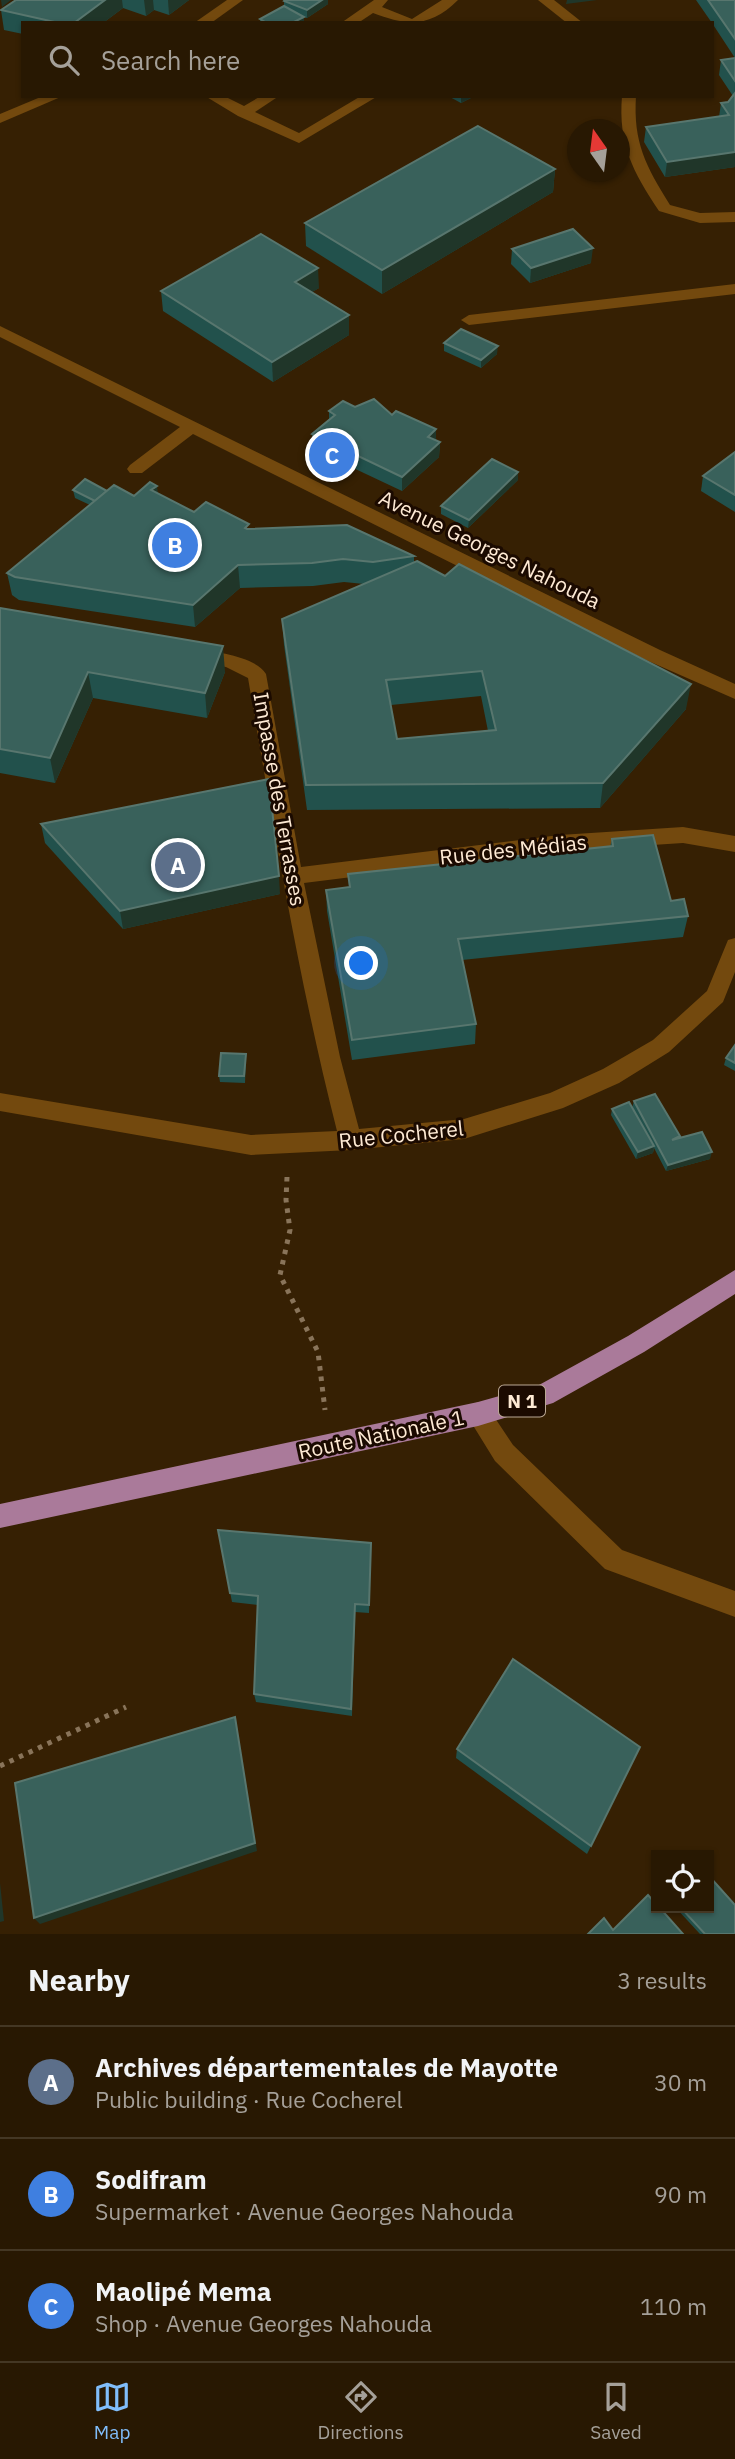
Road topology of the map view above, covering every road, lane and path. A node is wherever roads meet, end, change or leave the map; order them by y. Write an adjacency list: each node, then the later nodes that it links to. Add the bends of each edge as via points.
1 (236, 0): 5 (street)
2 (450, 0): 8 (street)
3 (545, 0): 9 (street)
4 (378, 4): 6 (street); 7 (street)
5 (204, 21)
6 (351, 21)
7 (408, 21)
8 (415, 21)
9 (573, 21)
10 (51, 98): 16 (street)
11 (216, 98): 15 (street)
12 (269, 98): 15 (street)
13 (368, 98): 15 (street, via 299,139)
14 (629, 98): 17 (street, via 626,124 631,154 664,208 700,218)
15 (243, 113)
16 (0, 119)
17 (735, 217)
18 (735, 289): 19 (street)
19 (469, 320)
20 (0, 331): 21 (street, Avenue Georges Nahouda)
21 (192, 426): 22 (street); 24 (street, Avenue Georges Nahouda)
22 (136, 469)
23 (175, 653): 26 (street, Impasse des Terrasses, via 229,661 257,674)
24 (735, 692)
25 (735, 844): 26 (street, Rue des Médias, via 683,835 574,842)
26 (292, 876): 29 (street, Impasse des Terrasses)
27 (735, 946): 29 (street, Rue Cocherel, via 715,996 661,1046 611,1076 555,1101 464,1129)
28 (0, 1102): 30 (street, Rue Cocherel, via 251,1145)
29 (351, 1140): 30 (street, Rue Cocherel)
30 (289, 1144): 33 (path, via 285,1200 290,1230 280,1275 318,1352)
31 (735, 1280): 32 (main road, Route Nationale 1 / N 1, via 636,1344 544,1395)
32 (478, 1414): 33 (main road, Route Nationale 1 / N 1); 35 (street, via 504,1452 614,1560)
33 (328, 1446): 34 (main road, Route Nationale 1 / N 1)
34 (0, 1516)
35 (735, 1604)
36 (126, 1707): 37 (path)
37 (0, 1766)

